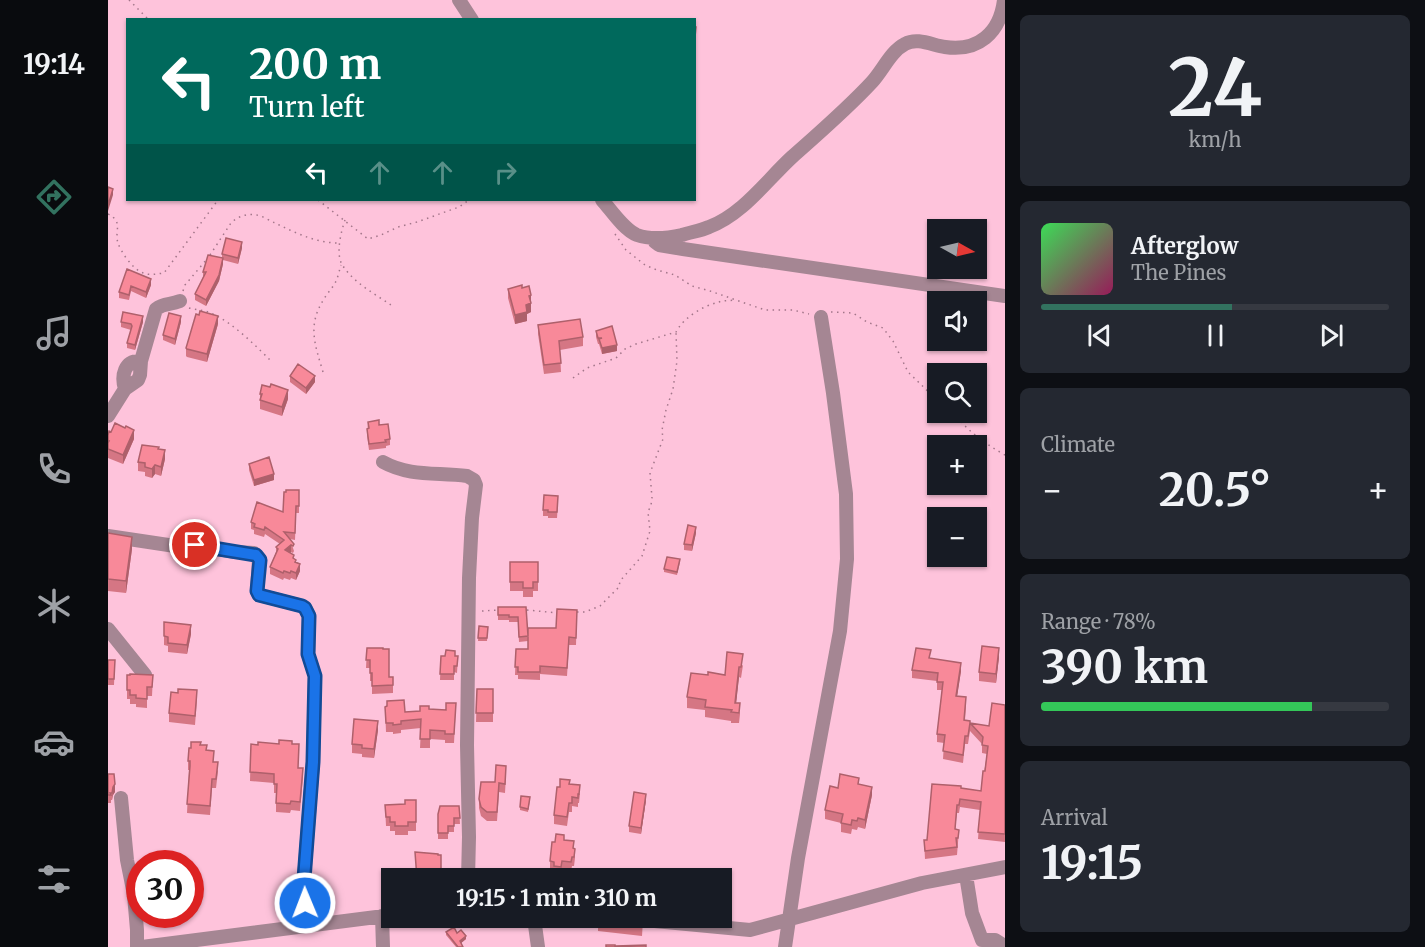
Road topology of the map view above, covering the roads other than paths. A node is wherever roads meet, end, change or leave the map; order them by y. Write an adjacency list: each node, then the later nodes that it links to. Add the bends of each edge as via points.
1 (459, 0): 3 (street)
2 (1004, 0): 5 (street, via 996,26 986,39 974,45 961,48 905,43 826,128 738,211 710,227 669,238)
3 (471, 18)
4 (603, 201): 5 (street, via 628,231)
5 (646, 237): 6 (street, via 659,245 683,249)
6 (1005, 296)
7 (180, 302): 9 (street, via 162,304 156,309 141,361 132,362 125,370 125,389)
8 (821, 317): 19 (street, via 846,494 847,559 840,631)
9 (108, 416)
10 (383, 462): 16 (street, via 405,472 458,475 474,480 467,745)
11 (108, 536): 20 (street, via 254,554 260,560 259,595 302,606 308,612 309,658 315,676 304,879)
12 (108, 629): 13 (street)
13 (145, 675)
14 (121, 798): 25 (street)
15 (1005, 867): 17 (street)
16 (468, 868)
17 (966, 875): 19 (street); 30 (street, via 972,913 982,940 995,940)
18 (381, 917): 20 (street)
19 (790, 919): 23 (street, via 750,930); 29 (street)
20 (306, 926): 24 (street)
21 (385, 928): 27 (street)
22 (535, 928): 28 (street)
23 (729, 928)
24 (207, 943): 26 (street)
25 (137, 947)
26 (142, 947)
27 (383, 947)
28 (538, 947)
29 (785, 947)
30 (1004, 947)

